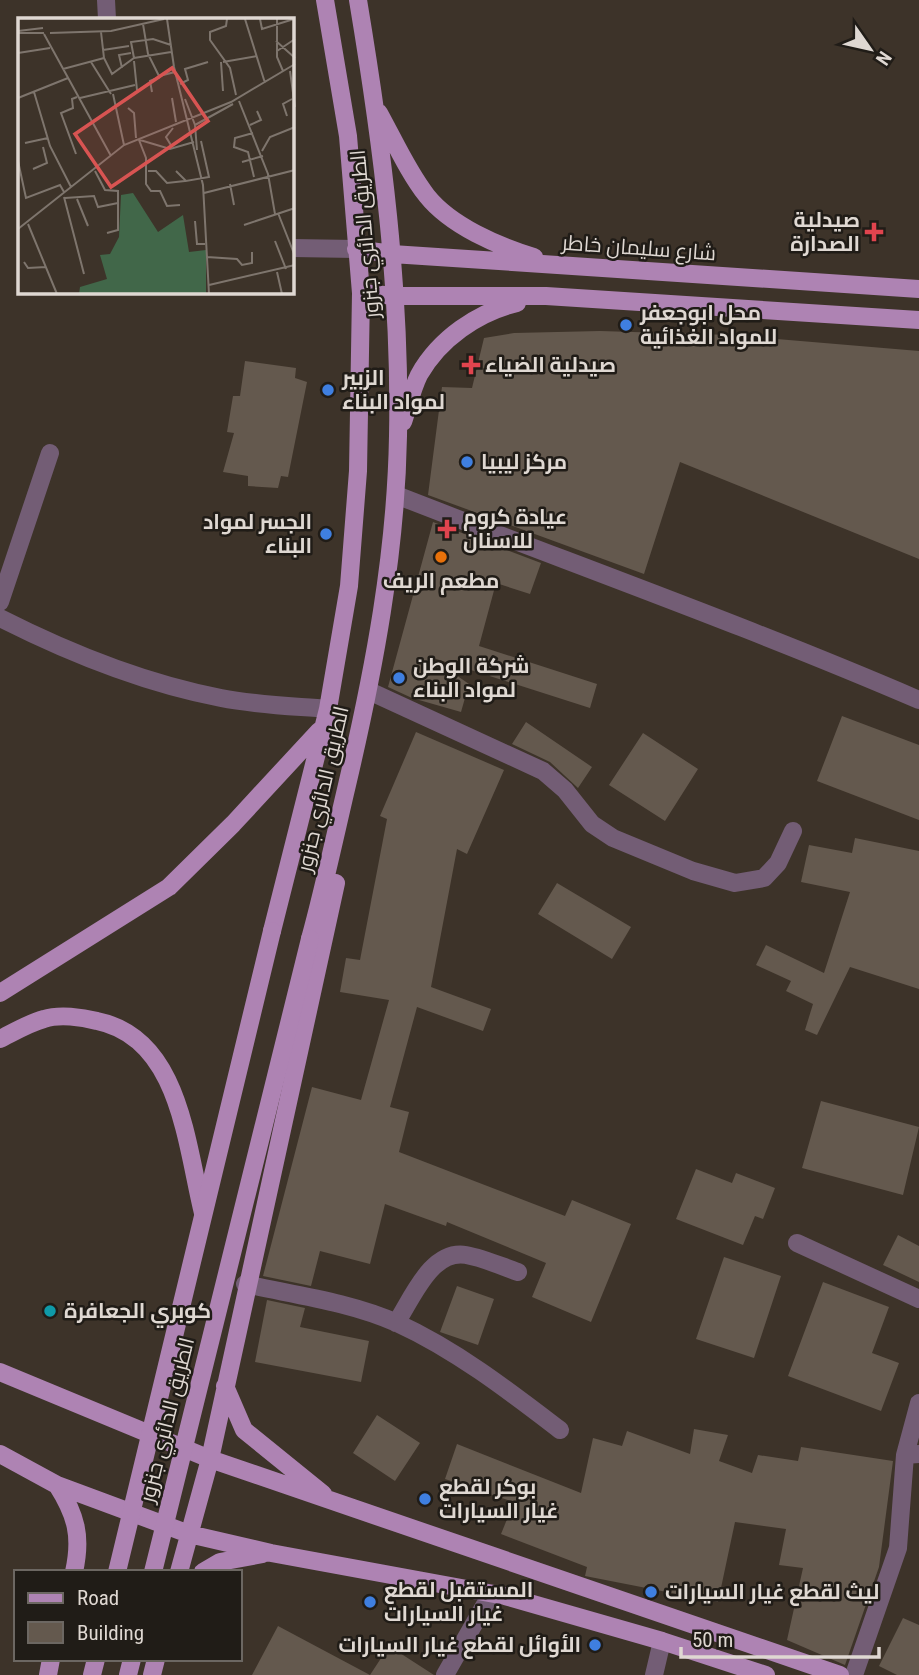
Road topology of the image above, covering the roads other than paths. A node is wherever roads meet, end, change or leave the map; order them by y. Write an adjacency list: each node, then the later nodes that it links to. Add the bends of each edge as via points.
1 (106, 0): 4 (street)
2 (325, 0): 7 (main road, الطريق الدائري جنزور, via 348,136)
3 (358, 0): 5 (main road, الطريق الدائري جنزور)
4 (107, 18)
5 (375, 107): 8 (main road, الطريق الدائري جنزور); 9 (main road, via 428,197 448,215 511,250)
6 (294, 248): 7 (street)
7 (356, 249): 8 (main road, شارع سليمان خاطر); 11 (main road, الطريق الدائري جنزور)
8 (392, 254): 9 (main road, شارع سليمان خاطر); 12 (main road, الطريق الدائري جنزور)
9 (564, 266): 10 (main road, شارع سليمان خاطر)
10 (919, 289)
11 (361, 293): 12 (main road); 22 (main road, الطريق الدائري جنزور, via 358,471 349,586)
12 (396, 296): 13 (main road); 15 (main road, الطريق الدائري جنزور)
13 (546, 296): 14 (main road); 15 (main road, via 496,308 447,340 419,375)
14 (919, 320)
15 (398, 435): 17 (main road, الطريق الدائري جنزور)
16 (50, 453): 18 (street)
17 (396, 495): 20 (main road, الطريق الدائري جنزور); 21 (street, via 762,634)
18 (0, 602)
19 (0, 618): 22 (street, via 55,646 141,679 222,698)
20 (369, 691): 24 (main road, الطريق الدائري جنزور); 25 (street, via 544,771 592,824 613,838 694,871 735,883 764,878 778,863)
21 (919, 700)
22 (328, 709): 23 (main road, الطريق الدائري جنزور)
23 (321, 728): 26 (main road, via 169,887); 28 (main road, الطريق الدائري جنزور, bridge)
24 (348, 784): 31 (main road, via 328,927); 47 (main road, الطريق الدائري جنزور, bridge)
25 (793, 831)
26 (0, 993)
27 (0, 1039): 28 (main road, via 46,1018 84,1018 116,1025 147,1046 172,1091)
28 (203, 1213): 46 (main road, الطريق الدائري جنزور, bridge)
29 (796, 1243): 32 (street)
30 (518, 1272): 33 (street, via 464,1255 448,1256 431,1268)
31 (246, 1284): 33 (street, via 341,1305); 35 (main road)
32 (919, 1299)
33 (396, 1323): 37 (street, via 506,1389)
34 (0, 1372): 40 (main road)
35 (225, 1385): 40 (main road); 42 (main road, via 244,1430)
36 (919, 1403): 39 (street)
37 (560, 1430)
38 (0, 1454): 41 (main road)
39 (912, 1454): 56 (street, via 898,1548)
40 (209, 1459): 42 (main road); 43 (main road)
41 (57, 1485): 43 (main road); 45 (main road, via 78,1526)
42 (337, 1505): 55 (main road)
43 (190, 1534): 44 (main road); 48 (main road)
44 (271, 1553): 49 (main road, via 220,1562); 50 (main road)
45 (74, 1570)
46 (117, 1570)
47 (153, 1570)
48 (180, 1570)
49 (206, 1570)
50 (491, 1594): 51 (main road); 52 (street)
51 (663, 1641): 53 (street); 54 (main road)
52 (445, 1675)
53 (654, 1675)
54 (766, 1675)
55 (840, 1675)
56 (854, 1675)

